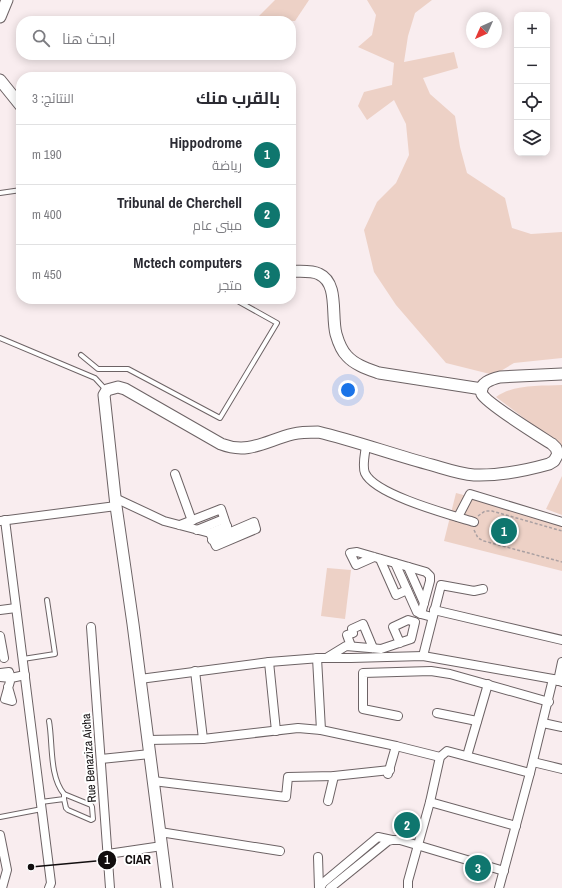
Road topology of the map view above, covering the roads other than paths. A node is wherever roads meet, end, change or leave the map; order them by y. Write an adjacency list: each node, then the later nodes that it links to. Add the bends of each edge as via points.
1 (7, 0): 2 (main road)
2 (0, 17)
3 (0, 80): 4 (main road)
4 (16, 100)
5 (16, 191): 6 (lane)
6 (0, 193)
7 (296, 271): 12 (main road, via 319,274 329,284 335,333 347,356 356,363 380,373)
8 (243, 304): 10 (lane, via 277,323 220,418 128,369 98,369)
9 (0, 338): 13 (lane, via 95,378)
10 (81, 354)
11 (562, 374): 12 (main road, via 500,377 486,382)
12 (482, 389): 14 (main road, via 482,394 499,409 552,444 558,454 554,461 516,472 472,475)
13 (106, 390): 14 (main road, via 118,387 125,389 231,448 250,448 304,432 318,432); 16 (main road, via 104,395)
14 (366, 446): 17 (street, via 365,472 369,479 405,499)
15 (175, 474): 19 (street)
16 (116, 502): 18 (street); 22 (street); 55 (main road)
17 (458, 517): 20 (street); 21 (street, via 470,494)
18 (2, 520): 32 (street)
19 (192, 521): 22 (street); 23 (street, via 220,509)
20 (474, 522)
21 (562, 522)
22 (180, 526): 24 (street)
23 (227, 526): 24 (street); 25 (street); 25 (street, via 254,522 256,529 216,546)
24 (197, 530): 25 (street)
25 (211, 536)
26 (395, 563): 27 (street); 29 (street); 29 (street, via 377,558 396,595)
27 (408, 567): 31 (street); 31 (street, via 426,572 430,576)
28 (483, 589): 35 (street, via 474,591 441,584)
29 (408, 590): 34 (street, via 417,612)
30 (47, 600): 47 (lane, via 55,654)
31 (424, 603): 34 (street)
32 (16, 608): 33 (street); 47 (street)
33 (0, 610)
34 (421, 614): 35 (street)
35 (433, 614): 38 (street); 43 (street)
36 (91, 627): 74 (street, Rue Benaziza Aicha)
37 (0, 636): 40 (street)
38 (562, 640)
39 (400, 643): 42 (street, via 381,649)
40 (1, 644): 44 (street)
41 (351, 646): 42 (street); 42 (street, via 347,635 353,633 352,629 363,624); 46 (street, via 346,646)
42 (373, 648)
43 (423, 656): 46 (street); 56 (street)
44 (4, 658)
45 (316, 658): 46 (street); 48 (street); 66 (street)
46 (327, 658)
47 (23, 659): 52 (street)
48 (269, 662): 50 (street); 67 (street)
49 (562, 662): 56 (street)
50 (195, 671): 55 (street); 68 (street)
51 (0, 672): 54 (street, via 9,672)
52 (25, 675): 54 (street); 84 (street)
53 (0, 677): 54 (street)
54 (11, 678): 58 (street)
55 (140, 679): 69 (main road)
56 (558, 680): 59 (street)
57 (488, 684): 59 (street); 61 (street, via 438,671 362,672 363,709); 63 (street)
58 (8, 687)
59 (549, 702): 64 (street)
60 (437, 713): 63 (street)
61 (398, 716)
62 (49, 721): 80 (lane, via 55,774 59,788)
63 (477, 721): 72 (street)
64 (543, 723): 65 (street); 75 (street)
65 (562, 727)
66 (321, 730): 67 (street, via 298,728); 70 (street)
67 (276, 731): 68 (street)
68 (203, 739): 69 (street)
69 (148, 740): 71 (main road)
70 (396, 746): 73 (street); 78 (street, via 389,773)
71 (150, 754): 74 (street); 79 (main road)
72 (467, 756): 73 (street, via 447,751); 77 (street)
73 (440, 757): 83 (street)
74 (101, 759): 93 (street, Rue Benaziza Aicha)
75 (533, 762): 76 (street); 77 (street)
76 (562, 769)
77 (530, 773): 86 (street)
78 (334, 776): 79 (street, via 288,777 286,797); 82 (street)
79 (153, 781): 87 (main road)
80 (64, 794): 81 (lane); 81 (lane, via 91,805 92,820 68,810)
81 (64, 799): 84 (lane)
82 (328, 801)
83 (430, 802): 86 (street); 91 (street)
84 (42, 805): 85 (lane); 97 (street, via 52,883)
85 (0, 817)
86 (516, 826): 95 (street)
87 (160, 832): 90 (main road); 92 (street)
88 (0, 839): 96 (street, via 7,870)
89 (392, 840): 91 (street); 100 (street, via 378,837); 101 (street)
90 (162, 846): 93 (street); 99 (main road)
91 (418, 846): 95 (street); 102 (street)
92 (280, 851)
93 (108, 854): 98 (street, Rue Benaziza Aicha)
94 (318, 857): 100 (street)
95 (504, 871): 103 (street)
96 (2, 888)
97 (48, 888)
98 (110, 888)
99 (167, 888)
100 (320, 888)
101 (330, 888)
102 (408, 888)
103 (499, 888)

